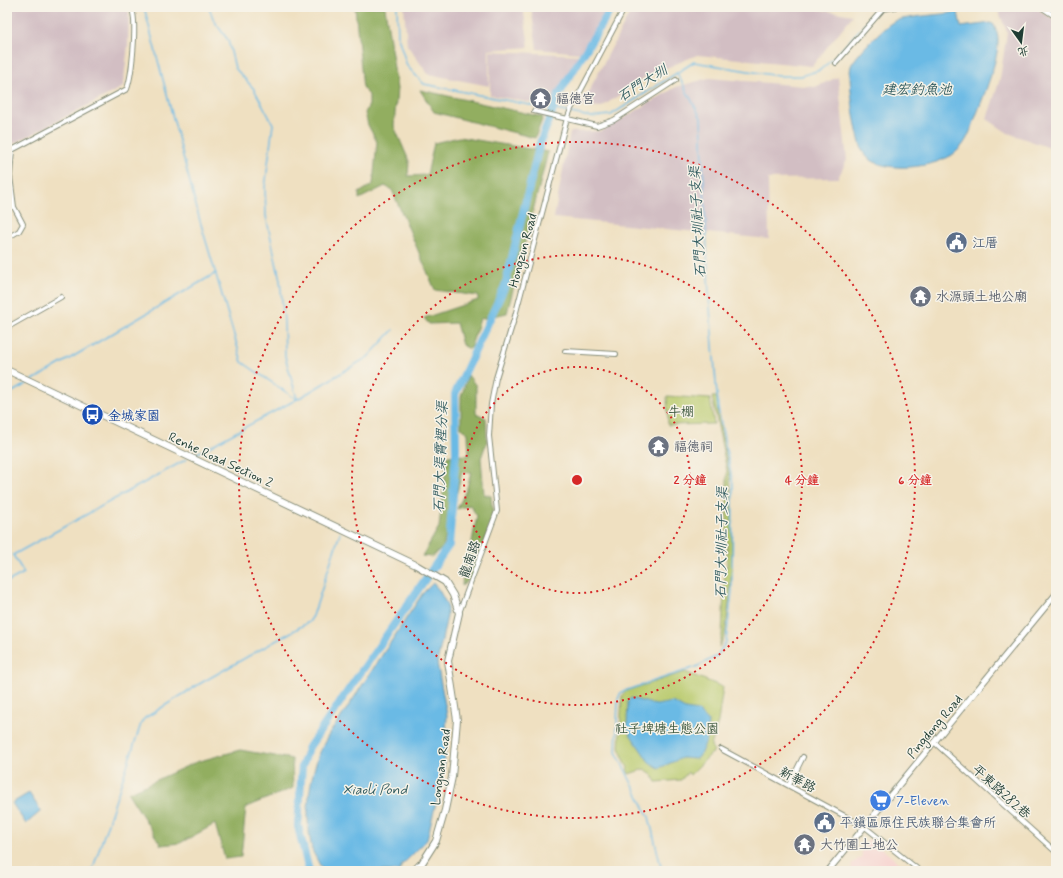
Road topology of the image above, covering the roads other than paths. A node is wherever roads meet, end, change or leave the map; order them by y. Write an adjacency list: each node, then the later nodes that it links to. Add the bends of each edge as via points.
1 (131, 7): 10 (street, via 134,22 132,64 127,89 12,150 10,176 14,207 24,224)
2 (625, 7): 9 (street, Hongzun Road)
3 (895, 7): 6 (street, via 883,9)
4 (1042, 7): 5 (street)
5 (1056, 17)
6 (836, 63)
7 (676, 80): 9 (street, via 606,124 598,126)
8 (534, 111): 9 (street, via 562,118)
9 (568, 116): 16 (street, Hongzun Road, via 491,404 489,436)
10 (7, 238)
11 (61, 297): 12 (street, via 8,327)
12 (7, 336)
13 (565, 351): 14 (street)
14 (616, 354)
15 (7, 370): 18 (main road, Renhe Road Section 2, via 425,569 445,582)
16 (496, 511): 18 (street, 龍南路)
17 (1056, 594): 19 (street, Pingdong Road)
18 (459, 613): 25 (main road, Longnan Road, via 448,661 457,720 452,777 436,841)
19 (935, 743): 23 (street, Pingdong Road); 24 (street, 平東路282巷)
20 (721, 749): 22 (street, 新華路)
21 (803, 757): 22 (street)
22 (789, 785): 23 (street, 新華路)
23 (865, 827): 28 (street, Pingdong Road); 29 (street, 新華路)
24 (1056, 852)
25 (424, 860): 26 (street); 27 (main road, Longnan Road)
26 (412, 871)
27 (417, 871)
28 (828, 871)
29 (920, 871)

